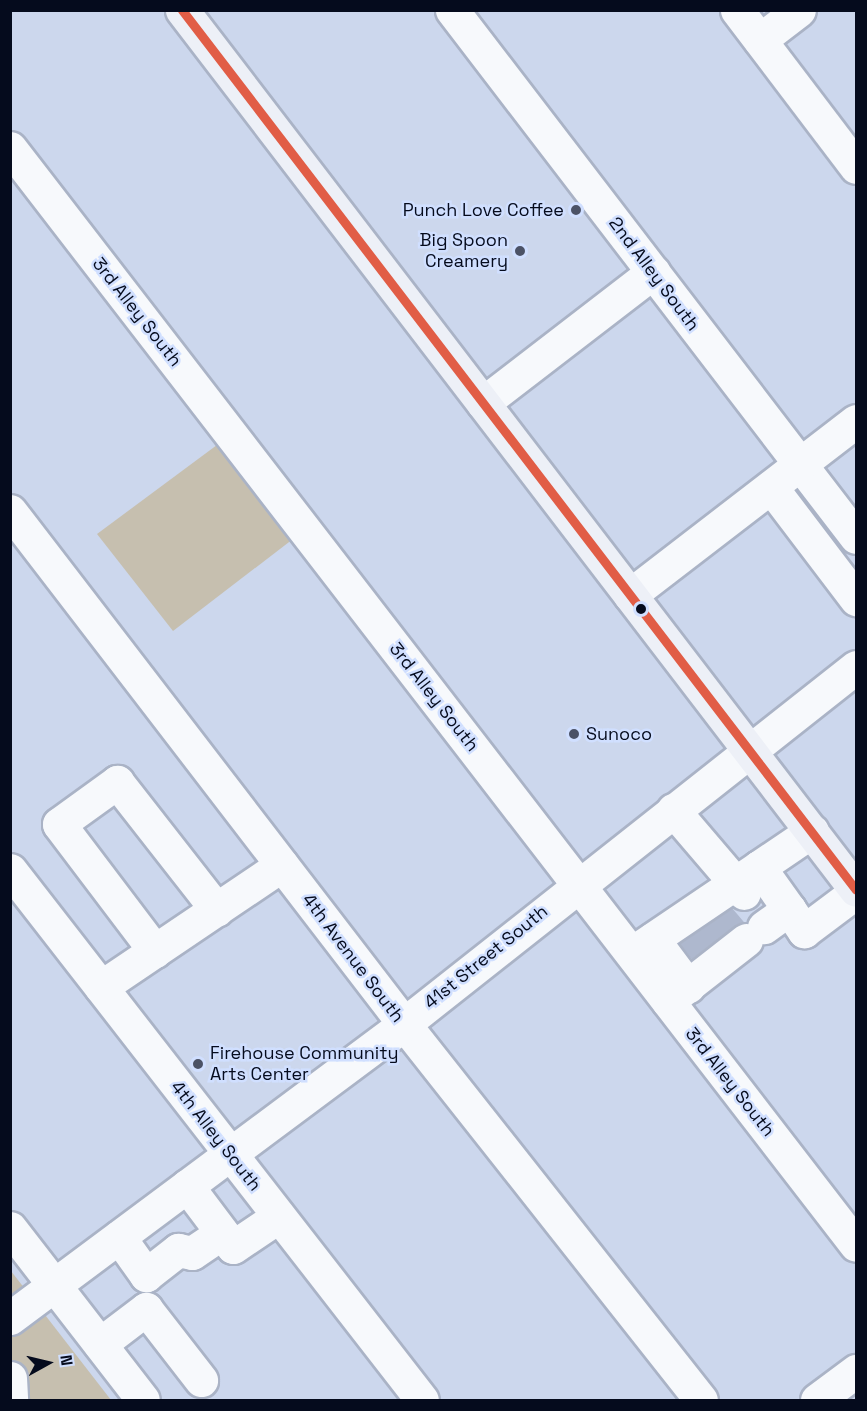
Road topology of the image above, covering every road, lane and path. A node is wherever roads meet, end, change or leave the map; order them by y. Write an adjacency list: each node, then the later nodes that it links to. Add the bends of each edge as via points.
1 (182, 10): 9 (main road)
2 (452, 10): 8 (street, 2nd Alley South)
3 (737, 10): 5 (street)
4 (799, 10): 5 (street)
5 (760, 40): 7 (street)
6 (10, 148): 23 (street, 3rd Alley South)
7 (856, 167)
8 (653, 272): 9 (street); 11 (street, 2nd Alley South)
9 (483, 403): 15 (main road)
10 (856, 421): 11 (street)
11 (800, 463): 12 (street); 14 (street, 2nd Alley South)
12 (771, 486): 15 (street); 16 (street)
13 (10, 511): 21 (street, 4th Avenue South)
14 (856, 537)
15 (630, 595): 18 (main road)
16 (856, 599)
17 (856, 668): 18 (street, 41st Street South)
18 (750, 752): 19 (street, 41st Street South); 20 (main road)
19 (673, 810): 23 (street, 41st Street South); 26 (street)
20 (812, 831): 24 (main road); 26 (street)
21 (282, 865): 25 (street); 31 (street, 4th Avenue South)
22 (10, 870): 29 (street, 4th Alley South)
23 (577, 882): 27 (street, 3rd Alley South); 31 (street, 41st Street South)
24 (856, 891): 26 (street, via 804,931)
25 (217, 910): 28 (street); 28 (street, via 117,782 59,824)
26 (735, 920): 27 (street); 30 (street)
27 (642, 946): 30 (street, 3rd Alley South)
28 (155, 951): 29 (street)
29 (101, 987): 32 (street, 4th Alley South)
30 (678, 993): 38 (street, 3rd Alley South)
31 (404, 1024): 32 (street, 41st Street South); 50 (street, 4th Avenue South)
32 (230, 1154): 33 (street, 41st Street South); 34 (street, 4th Alley South)
33 (187, 1186): 36 (street); 37 (street, 41st Street South)
34 (279, 1216): 36 (street, via 233,1247); 49 (street, 4th Alley South)
35 (10, 1228): 40 (street)
36 (222, 1233): 39 (street, via 192,1253 178,1250)
37 (119, 1237): 39 (street); 40 (street, 41st Street South)
38 (856, 1245)
39 (146, 1275): 41 (street)
40 (54, 1285): 42 (street, 41st Street South); 43 (street)
41 (146, 1310): 43 (street); 46 (street)
42 (10, 1318)
43 (100, 1344): 48 (street)
44 (856, 1371): 51 (street)
45 (10, 1378): 47 (street)
46 (201, 1380)
47 (10, 1401)
48 (143, 1401)
49 (422, 1401)
50 (701, 1401)
51 (817, 1401)

